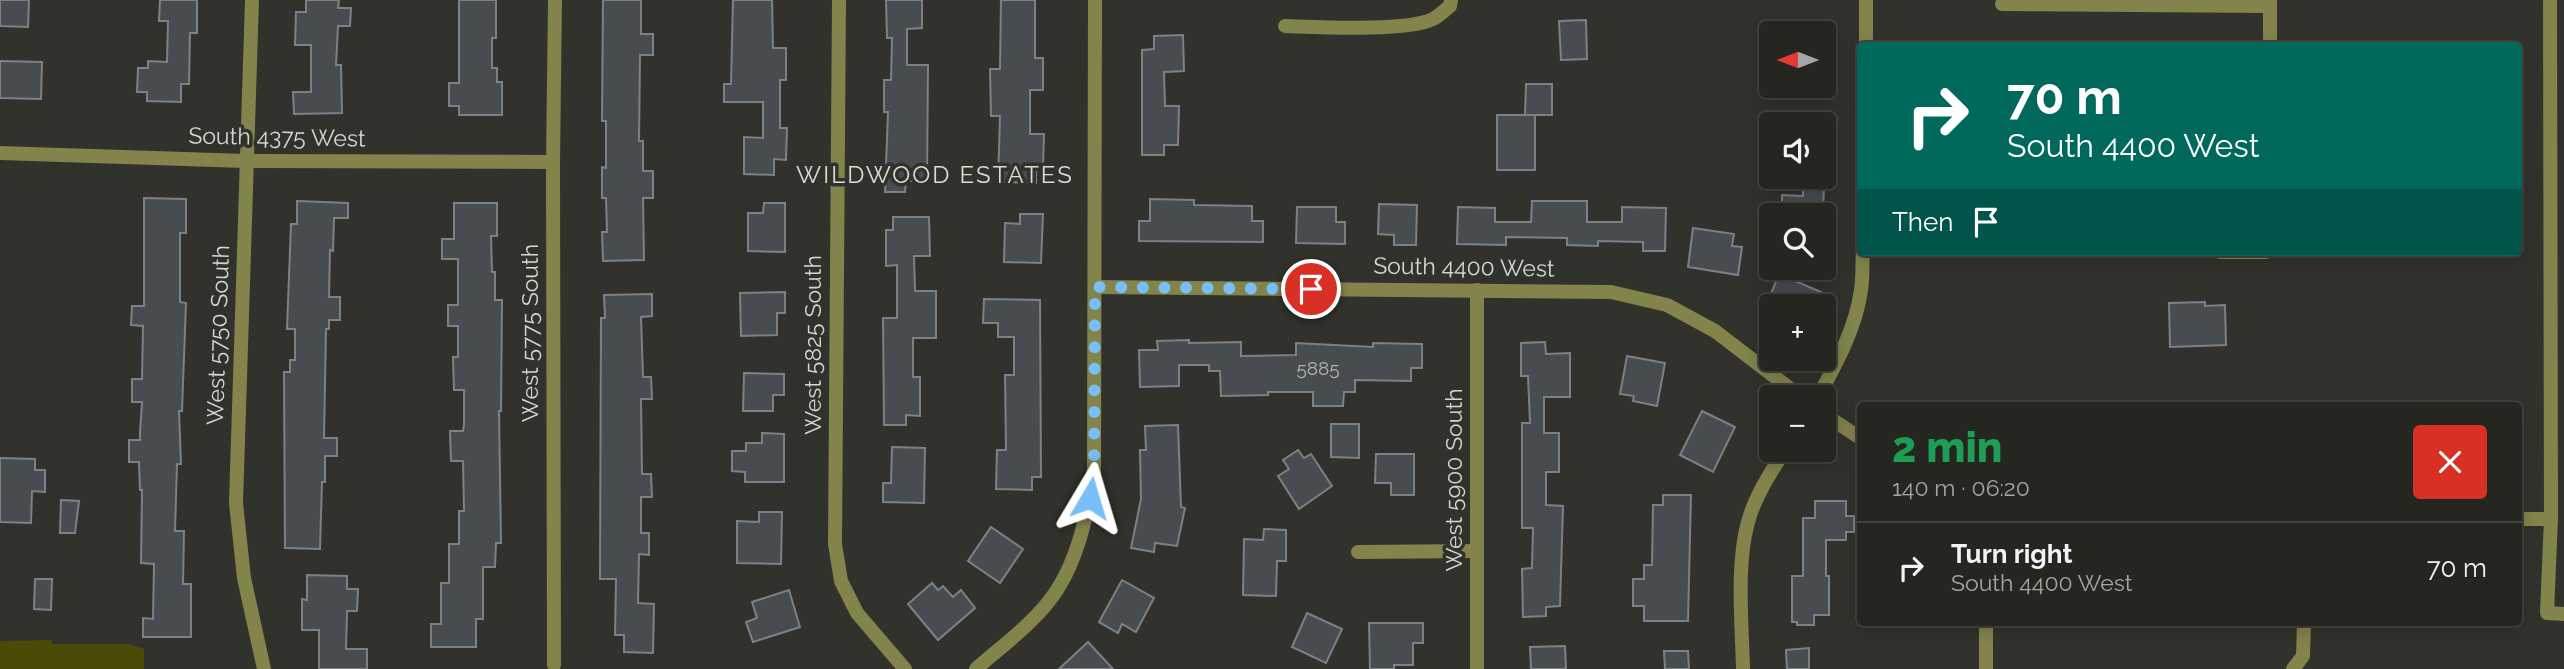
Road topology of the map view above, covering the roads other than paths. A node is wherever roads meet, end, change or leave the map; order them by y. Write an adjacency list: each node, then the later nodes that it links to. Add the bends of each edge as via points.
1 (252, 0): 14 (street, West 5750 South)
2 (555, 0): 15 (street, West 5775 South)
3 (839, 0): 33 (street, West 5825 South, via 835,544 841,581 857,613)
4 (1095, 0): 17 (street)
5 (1866, 0): 11 (street)
6 (2550, 0): 25 (street)
7 (1451, 3): 10 (street, via 1432,19 1406,24)
8 (2270, 3): 9 (street); 12 (street)
9 (2002, 4)
10 (1285, 26)
11 (1866, 42)
12 (2270, 42)
13 (0, 153): 14 (street, South 4375 West)
14 (246, 161): 15 (street, South 4375 West); 32 (street, West 5750 South, via 236,503 244,578)
15 (553, 162): 31 (street, West 5775 South)
16 (1863, 256): 20 (street, via 1861,292 1851,328)
17 (1095, 287): 18 (street, South 4400 West); 34 (street, via 1094,477 1081,538 1057,590 1025,627)
18 (1476, 290): 19 (street, South 4400 West, via 1611,292 1667,305 1715,331); 26 (street, West 5900 South)
19 (1785, 385)
20 (1824, 385)
21 (1836, 422): 22 (street)
22 (1857, 436)
23 (1777, 462): 36 (street, via 1748,521 1742,552)
24 (2522, 519): 25 (street)
25 (2552, 519): 28 (street, via 2547,613)
26 (1476, 551): 27 (street); 35 (street, West 5900 South)
27 (1359, 552)
28 (2564, 614)
29 (1986, 626): 37 (street)
30 (2304, 626): 38 (street, via 2303,656)
31 (554, 665)
32 (264, 669)
33 (905, 669)
34 (976, 669)
35 (1477, 669)
36 (1743, 669)
37 (1986, 669)
38 (2293, 669)

